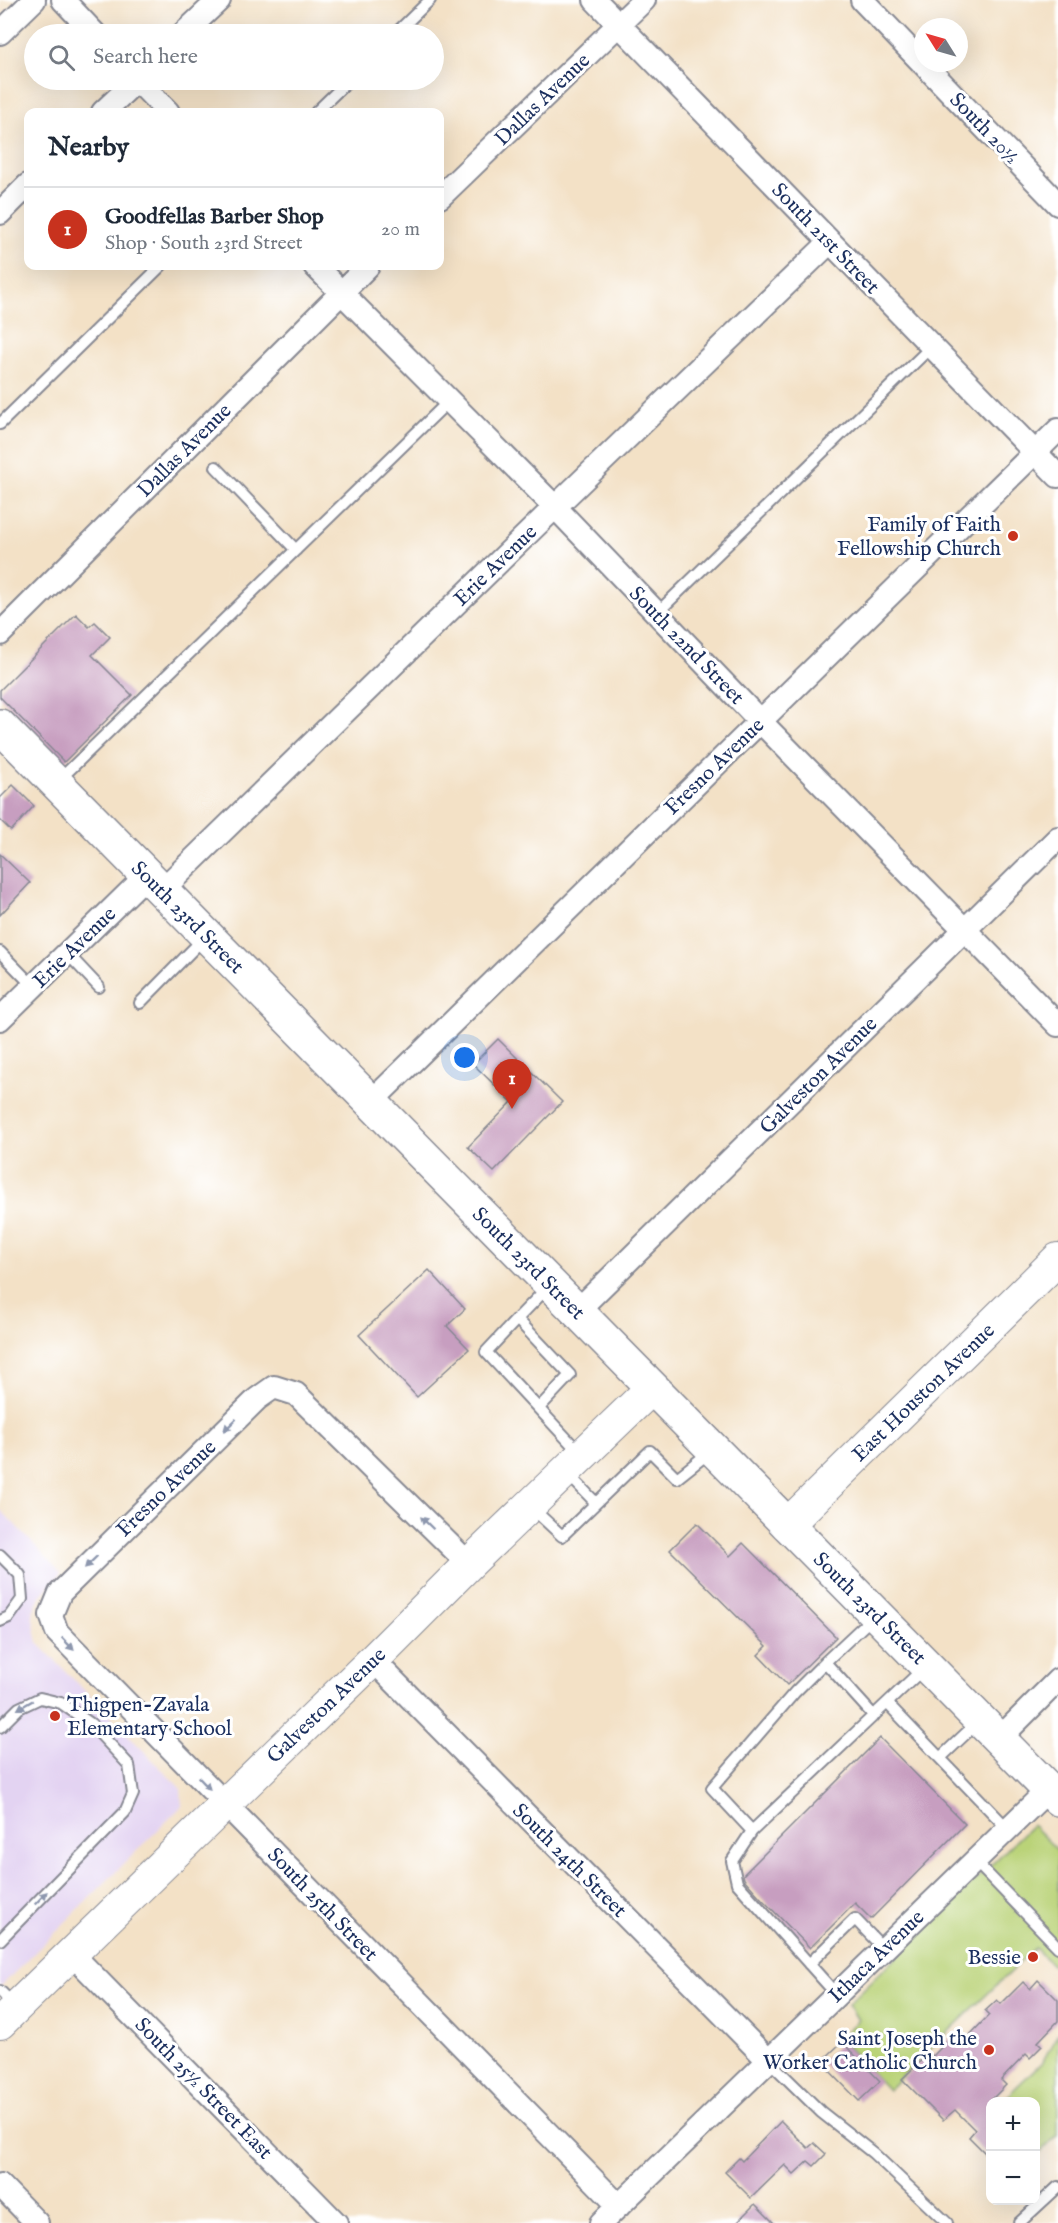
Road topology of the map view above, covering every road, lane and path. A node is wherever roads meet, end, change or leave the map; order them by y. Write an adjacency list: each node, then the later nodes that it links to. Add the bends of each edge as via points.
1 (34, 0): 12 (street)
2 (63, 0): 8 (street)
3 (219, 0): 9 (street)
4 (430, 0): 10 (lane)
5 (595, 0): 11 (street, South 21st Street)
6 (644, 0): 11 (street, Dallas Avenue)
7 (862, 0): 21 (street, South 20½)
8 (86, 24)
9 (194, 24)
10 (405, 24)
11 (619, 24): 20 (street, Dallas Avenue); 23 (street, South 21st Street)
12 (0, 33)
13 (126, 90): 16 (street)
14 (147, 90): 17 (street)
15 (339, 90): 18 (lane)
16 (107, 108)
17 (164, 108)
18 (320, 108)
19 (24, 189): 22 (street)
20 (444, 193)
21 (1058, 204)
22 (0, 213)
23 (830, 242): 28 (street, South 21st Street); 35 (street, Erie Avenue)
24 (157, 270): 30 (lane)
25 (319, 270): 27 (street, South 22nd Street)
26 (364, 270): 27 (street, Dallas Avenue)
27 (341, 292): 29 (street, South 22nd Street); 38 (street, Dallas Avenue)
28 (932, 346): 32 (street, South 21st Street); 37 (lane)
29 (449, 401): 35 (street, South 22nd Street); 36 (lane)
30 (0, 424)
31 (1058, 430): 32 (street, Fresno Avenue)
32 (1035, 453): 34 (street, South 21st Street); 39 (street, Fresno Avenue)
33 (216, 467): 36 (lane)
34 (1058, 476)
35 (555, 507): 37 (street, South 22nd Street); 43 (street, Erie Avenue)
36 (296, 550): 41 (lane)
37 (657, 613): 39 (street, South 22nd Street)
38 (0, 634)
39 (760, 721): 44 (street, South 22nd Street); 53 (street, Fresno Avenue)
40 (0, 726): 41 (main road, South 23rd Street)
41 (56, 783): 43 (main road, South 23rd Street)
42 (1058, 838): 44 (street, Galveston Avenue)
43 (155, 883): 45 (main road, South 23rd Street); 47 (street, Erie Avenue)
44 (965, 930): 52 (street, South 22nd Street); 56 (street, Galveston Avenue)
45 (206, 936): 50 (lane); 53 (main road, South 23rd Street)
46 (0, 952): 48 (lane)
47 (67, 953): 48 (street, Erie Avenue); 49 (lane)
48 (33, 986): 51 (street, Erie Avenue)
49 (99, 987)
50 (140, 1003)
51 (0, 1019)
52 (1058, 1024)
53 (371, 1102): 55 (main road, South 23rd Street)
54 (1058, 1259): 64 (street, East Houston Avenue)
55 (551, 1285): 56 (main road, South 23rd Street); 57 (lane)
56 (577, 1311): 58 (main road, South 23rd Street)
57 (517, 1319): 59 (lane, via 486,1352); 59 (lane, via 570,1376)
58 (652, 1388): 60 (main road, South 23rd Street); 61 (street, Galveston Avenue)
59 (538, 1408): 61 (lane)
60 (713, 1449): 62 (lane, via 677,1478 650,1451); 64 (main road, South 23rd Street)
61 (574, 1463): 62 (lane); 63 (street, Galveston Avenue)
62 (596, 1503): 63 (lane, via 562,1536)
63 (529, 1506): 66 (street, Galveston Avenue)
64 (787, 1524): 68 (main road, South 23rd Street)
65 (0, 1555): 69 (lane, via 20,1575 22,1599 9,1617)
66 (469, 1564): 67 (street, Fresno Avenue, one-way to 67, via 296,1394 274,1387 257,1399); 70 (street, Galveston Avenue)
67 (60, 1593): 80 (street, South 25th Street, one-way to 80, via 51,1615 57,1632)
68 (876, 1614): 71 (lane); 72 (main road, South 23rd Street)
69 (0, 1621)
70 (373, 1660): 80 (street, Galveston Avenue); 91 (street, South 24th Street)
71 (825, 1662): 75 (lane); 82 (lane, via 712,1788)
72 (926, 1665): 74 (lane); 77 (main road, South 23rd Street)
73 (1058, 1680): 77 (street)
74 (887, 1703): 75 (lane); 78 (lane)
75 (874, 1716): 82 (lane)
76 (0, 1727): 84 (lane, one-way to 76, via 125,1812 133,1794 129,1765 91,1724 61,1703 40,1698 19,1708)
77 (990, 1730): 78 (lane); 79 (main road, South 23rd Street)
78 (940, 1758): 81 (lane)
79 (1053, 1794): 81 (street, Ithaca Avenue)
80 (225, 1804): 87 (street, Galveston Avenue); 94 (street, South 25th Street)
81 (1008, 1829): 83 (street, Ithaca Avenue)
82 (752, 1831): 88 (lane, via 732,1861 737,1883)
83 (975, 1861): 85 (lane); 86 (street, Ithaca Avenue)
84 (0, 1940)
85 (1058, 1947)
86 (884, 1949): 88 (lane, via 855,1919); 89 (street, Ithaca Avenue)
87 (71, 1953): 90 (street, Galveston Avenue); 96 (street, South 25½ Street East)
88 (809, 1964): 89 (lane)
89 (836, 1994): 91 (street, Ithaca Avenue)
90 (6, 2007)
91 (768, 2060): 94 (street, Ithaca Avenue); 98 (lane)
92 (0, 2186): 95 (street)
93 (1058, 2187): 99 (lane)
94 (619, 2206): 97 (street, Ithaca Avenue)
95 (37, 2223)
96 (336, 2223)
97 (602, 2223)
98 (947, 2223)
99 (1019, 2223)

